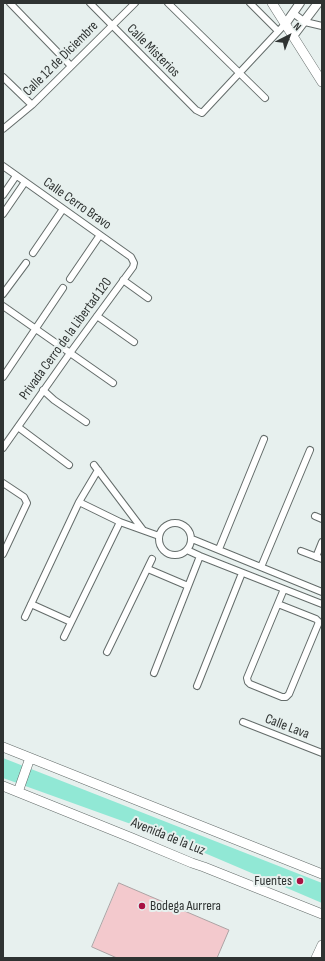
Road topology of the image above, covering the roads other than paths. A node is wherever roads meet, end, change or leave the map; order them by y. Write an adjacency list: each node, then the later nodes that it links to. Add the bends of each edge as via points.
1 (10, 3): 16 (street)
2 (90, 3): 12 (street, Calle Misterios)
3 (135, 3): 12 (street, Calle 12 de Diciembre)
4 (168, 3): 17 (street)
5 (250, 3): 14 (street)
6 (272, 3): 11 (main road)
7 (300, 3): 9 (street)
8 (318, 3): 10 (street)
9 (293, 13): 10 (street); 11 (street)
10 (305, 22): 13 (street); 15 (street)
11 (286, 23): 14 (street); 15 (main road)
12 (112, 26): 16 (street, Calle 12 de Diciembre); 17 (street, Calle Misterios, via 196,110 202,113)
13 (322, 26)
14 (278, 31): 17 (street)
15 (293, 36): 19 (main road)
16 (71, 66): 21 (street, Calle 12 de Diciembre)
17 (240, 73): 20 (street)
18 (3, 77): 21 (street)
19 (322, 82)
20 (264, 98)
21 (32, 105): 22 (street, Calle 12 de Diciembre)
22 (3, 129)
23 (3, 166): 24 (street, Calle Cerro Bravo)
24 (16, 176): 25 (street, Calle Cerro Bravo); 26 (street)
25 (25, 182): 27 (street, Calle Cerro Bravo); 28 (street)
26 (3, 195)
27 (63, 209): 29 (street, Calle Cerro Bravo); 30 (street)
28 (3, 214)
29 (100, 235): 32 (street, Calle Cerro Bravo); 33 (street)
30 (33, 253)
31 (26, 263): 36 (street)
32 (134, 263): 34 (street, Privada Cerro de la Libertad 120)
33 (70, 279)
34 (123, 280): 37 (street); 39 (street, Privada Cerro de la Libertad 120)
35 (63, 288): 40 (street)
36 (3, 294)
37 (148, 298)
38 (3, 306): 40 (street)
39 (97, 316): 41 (street); 42 (street, Privada Cerro de la Libertad 120)
40 (36, 329): 42 (street); 43 (street)
41 (134, 342)
42 (70, 353): 44 (street); 45 (street, Privada Cerro de la Libertad 120)
43 (3, 376)
44 (113, 383)
45 (43, 390): 46 (street); 47 (street, Privada Cerro de la Libertad 120)
46 (86, 422)
47 (18, 427): 49 (street, Privada Cerro de la Libertad 120); 51 (street)
48 (264, 439): 62 (street)
49 (3, 448)
50 (310, 450): 69 (street)
51 (69, 465)
52 (3, 483): 64 (street, via 24,497 27,503)
53 (80, 502): 56 (street); 57 (street, via 96,468); 75 (street)
54 (315, 516): 55 (street)
55 (322, 519)
56 (120, 522): 57 (street); 79 (street)
57 (142, 530): 58 (street)
58 (159, 536): 59 (street, via 164,527 176,522 188,528); 61 (street, via 160,545 170,554 176,555)
59 (192, 539): 61 (street); 62 (street)
60 (322, 542): 66 (street)
61 (187, 550): 65 (street)
62 (219, 550): 69 (street)
63 (301, 551): 66 (street)
64 (3, 554)
65 (200, 556): 71 (street); 72 (street)
66 (316, 557): 68 (street)
67 (152, 559): 70 (street)
68 (322, 560)
69 (261, 567): 74 (street)
70 (148, 569): 72 (street); 81 (street)
71 (242, 573): 73 (street); 83 (street)
72 (188, 586): 82 (street)
73 (284, 590): 76 (street); 77 (street)
74 (322, 592)
75 (31, 604): 78 (street); 79 (street)
76 (278, 604): 76 (street, via 247,678 250,684 282,698 289,694 319,622)
77 (322, 604)
78 (25, 617)
79 (72, 622): 80 (street)
80 (64, 637)
81 (107, 652)
82 (154, 673)
83 (197, 686)
84 (243, 722): 86 (street, Calle Lava)
85 (3, 747): 87 (main road, Avenida de la Luz)
86 (322, 753)
87 (30, 758): 89 (main road); 90 (main road, Avenida de la Luz)
88 (3, 786): 89 (main road, Avenida de la Luz)
89 (18, 792): 91 (main road, Avenida de la Luz)
90 (322, 874)
91 (322, 914)
92 (322, 947): 93 (main road)
93 (316, 958)

